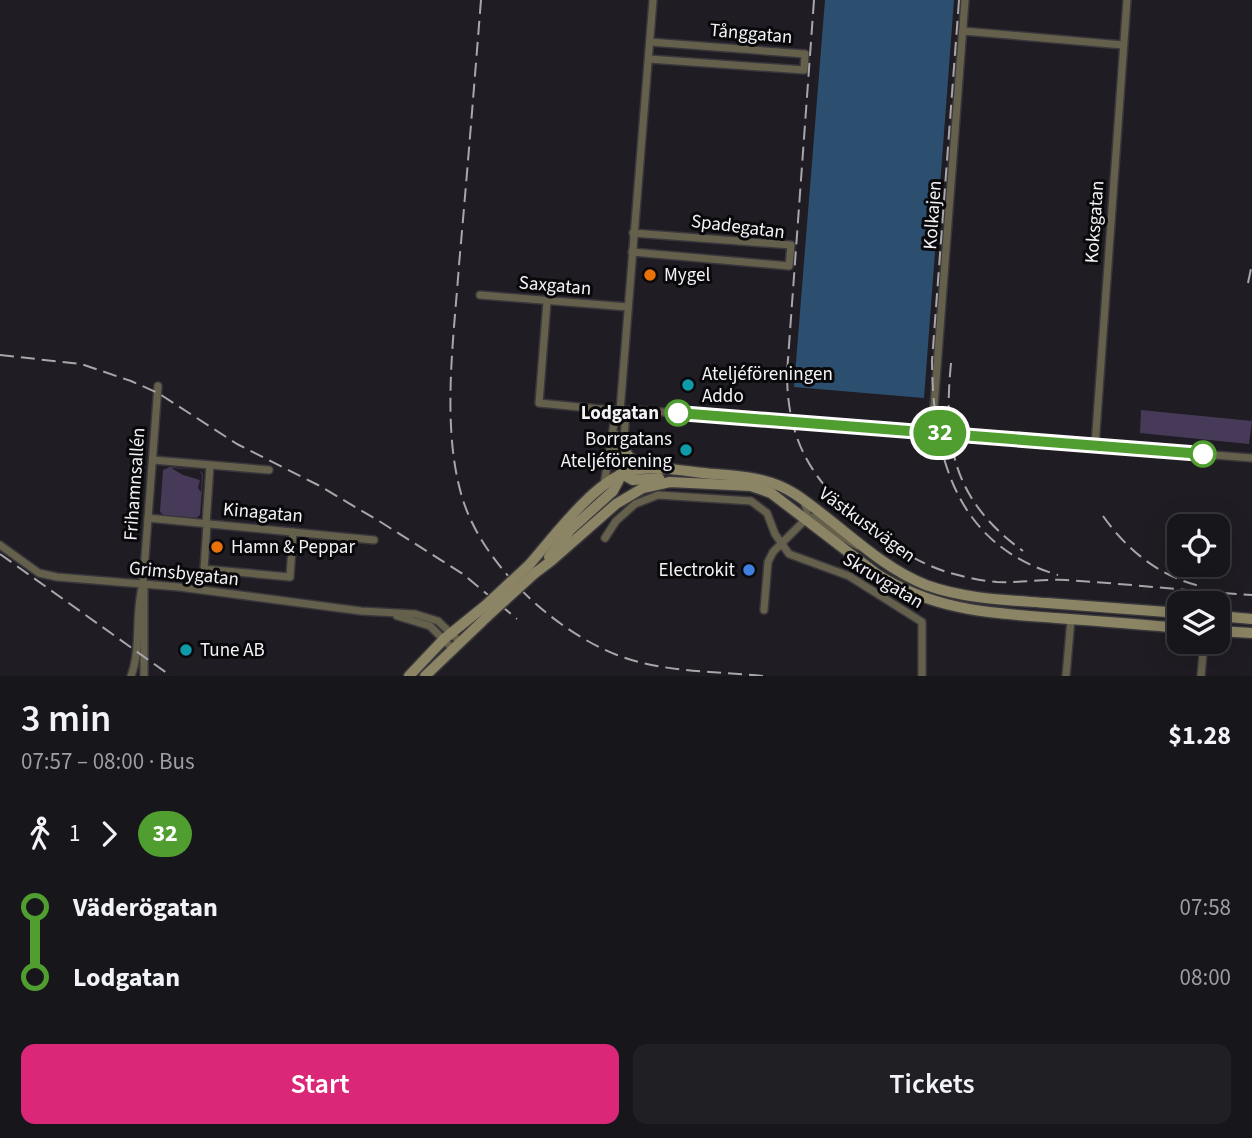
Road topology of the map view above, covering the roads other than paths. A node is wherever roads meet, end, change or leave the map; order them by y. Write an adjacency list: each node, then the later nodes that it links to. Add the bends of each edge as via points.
1 (653, 0): 5 (street)
2 (965, 0): 4 (street, Kolkajen)
3 (1127, 0): 6 (street, Koksgatan)
4 (963, 31): 6 (street); 16 (street, Kolkajen)
5 (650, 42): 7 (street); 7 (street, Tånggatan, via 805,54 804,69)
6 (1123, 45): 18 (street, Koksgatan)
7 (649, 59): 8 (street)
8 (633, 233): 9 (street); 9 (street, Spadegatan, via 791,245 789,266)
9 (632, 253): 12 (street)
10 (480, 295): 11 (street, Saxgatan)
11 (547, 301): 12 (street, Saxgatan); 14 (street, via 539,403)
12 (628, 307): 14 (street)
13 (158, 386): 20 (street, Frihamnsallén)
14 (620, 411): 15 (street); 16 (street); 17 (street, via 625,424)
15 (614, 423): 23 (street, via 614,460); 26 (street)
16 (932, 433): 18 (street)
17 (623, 443): 23 (street); 25 (main road, via 636,462 736,470)
18 (1095, 446): 19 (street)
19 (1252, 458)
20 (153, 460): 21 (street); 28 (street, Frihamnsallén)
21 (210, 465): 22 (street); 30 (street)
22 (269, 470)
23 (622, 474): 24 (main road, Västkustvägen, via 634,480); 25 (main road, Västkustvägen, via 649,469 730,475); 26 (main road, Västkustvägen); 37 (main road, via 613,491)
24 (704, 483): 29 (main road, Västkustvägen, via 762,489); 37 (main road, Västkustvägen, via 670,482 634,493)
25 (781, 486): 27 (main road, Västkustvägen)
26 (603, 487): 37 (main road, Västkustvägen, via 559,528)
27 (803, 501): 29 (street); 36 (main road, Västkustvägen)
28 (148, 518): 30 (street, Kinagatan); 38 (street, Frihamnsallén)
29 (806, 519): 34 (street); 36 (street, via 812,517); 42 (main road, Västkustvägen, via 877,574 929,601 971,611)
30 (207, 524): 31 (street, Kinagatan); 31 (street, via 204,569 290,577)
31 (293, 532): 33 (street, Kinagatan)
32 (605, 538): 34 (street, via 635,504 672,495 751,501 766,513)
33 (374, 540)
34 (782, 544): 39 (street, via 768,562); 53 (street, Skruvgatan, via 789,554 856,579 922,622)
35 (0, 545): 38 (street, Grimsbygatan, via 38,573)
36 (868, 551): 40 (main road, Västkustvägen, via 917,580 960,594)
37 (535, 569): 47 (main road, Västkustvägen, bridge)
38 (143, 584): 47 (street, Grimsbygatan, via 424,616 438,621); 49 (street, Frihamnsallén); 50 (street, Frihamnsallén)
39 (764, 610)
40 (1167, 612)
41 (1230, 617): 43 (main road)
42 (1071, 619): 44 (main road, Västkustvägen); 54 (street)
43 (1252, 619)
44 (1167, 627)
45 (1230, 632): 46 (main road)
46 (1252, 633)
47 (452, 640): 51 (main road, Västkustvägen); 52 (main road, Västkustvägen)
48 (1202, 654): 55 (street)
49 (131, 676)
50 (144, 676)
51 (409, 676)
52 (425, 676)
53 (922, 676)
54 (1066, 676)
55 (1201, 676)

